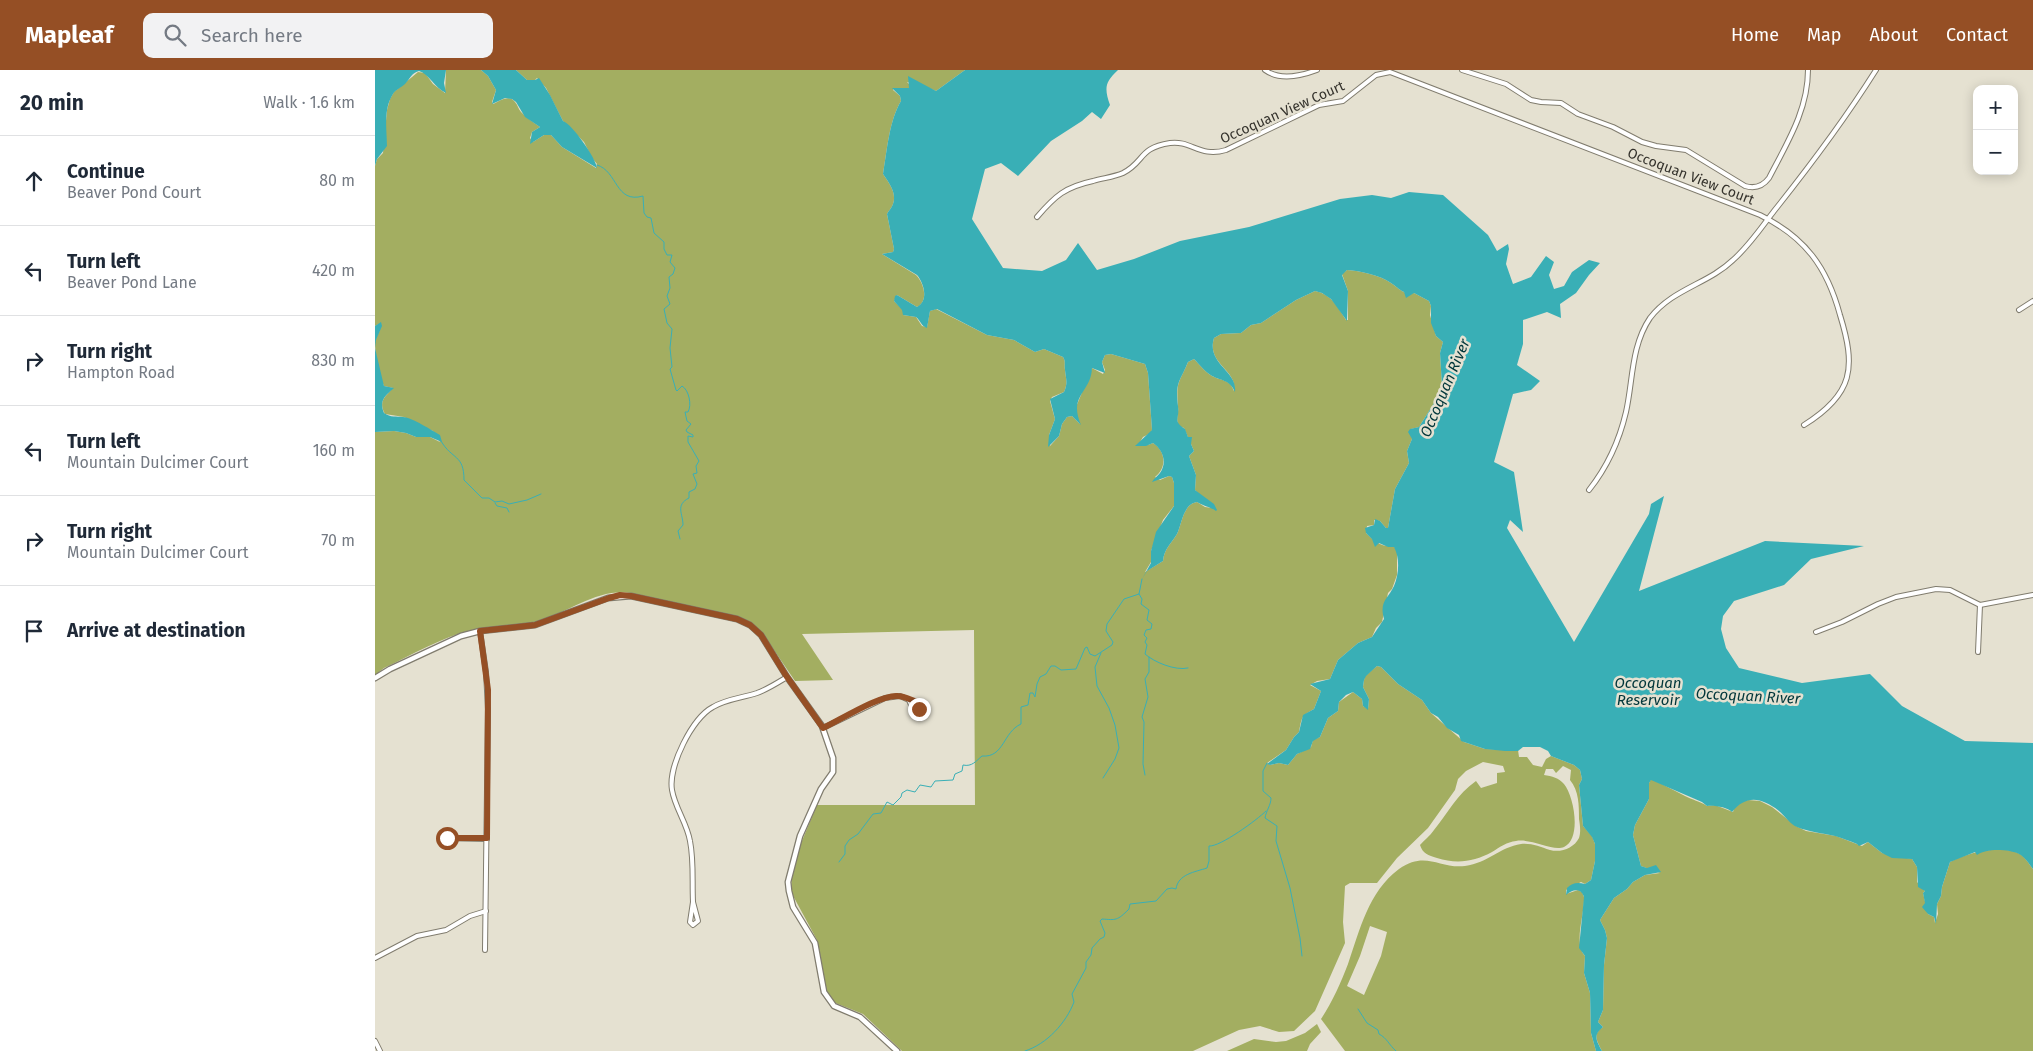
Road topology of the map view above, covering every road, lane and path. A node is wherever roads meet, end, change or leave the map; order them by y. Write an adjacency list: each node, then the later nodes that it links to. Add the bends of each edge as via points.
1 (1265, 70): 2 (street, via 1273,74 1301,76)
2 (1317, 70)
3 (1462, 70): 4 (street, via 1506,84 1531,100 1561,103 1578,114 1642,142 1686,150 1745,186 1754,188 1769,178 1796,125 1806,94)
4 (1808, 70)
5 (1876, 70): 7 (street)
6 (1037, 217): 7 (street, Occoquan View Court, via 1060,193 1075,185 1124,172 1151,148 1174,143 1211,153 1226,150 1319,105 1343,101 1376,74 1384,72 1471,102)
7 (1768, 219): 10 (street, via 1803,245 1821,267 1834,292 1849,347 1848,370 1840,393 1826,410); 11 (street, via 1732,262 1675,295 1647,324 1635,354 1618,442 1606,468)
8 (2033, 301): 9 (street)
9 (2019, 310)
10 (1804, 425)
11 (1589, 490)
12 (2033, 595): 13 (street)
13 (1980, 605): 15 (street, via 1950,590 1936,589 1896,597); 16 (street)
14 (480, 631): 17 (street, via 528,627 609,598 631,596 747,623 761,635); 18 (street, via 456,638); 22 (street, via 488,690)
15 (1816, 632)
16 (1978, 652)
17 (787, 676): 20 (street); 23 (street, via 763,691 707,710 683,746 673,771 672,786 689,838)
18 (375, 678)
19 (909, 700): 20 (street, via 900,696 885,698)
20 (823, 728): 29 (street, via 834,768 800,836 789,876 790,896 795,911 815,943 821,983 828,1001 835,1008 860,1017)
21 (441, 838): 22 (street)
22 (487, 838): 24 (street)
23 (693, 902): 23 (street, via 690,922 693,925 698,921)
24 (486, 912): 25 (street); 26 (street, via 471,916 446,930 417,936)
25 (485, 950)
26 (375, 958)
27 (375, 1041): 28 (street)
28 (380, 1051)
29 (897, 1051)

